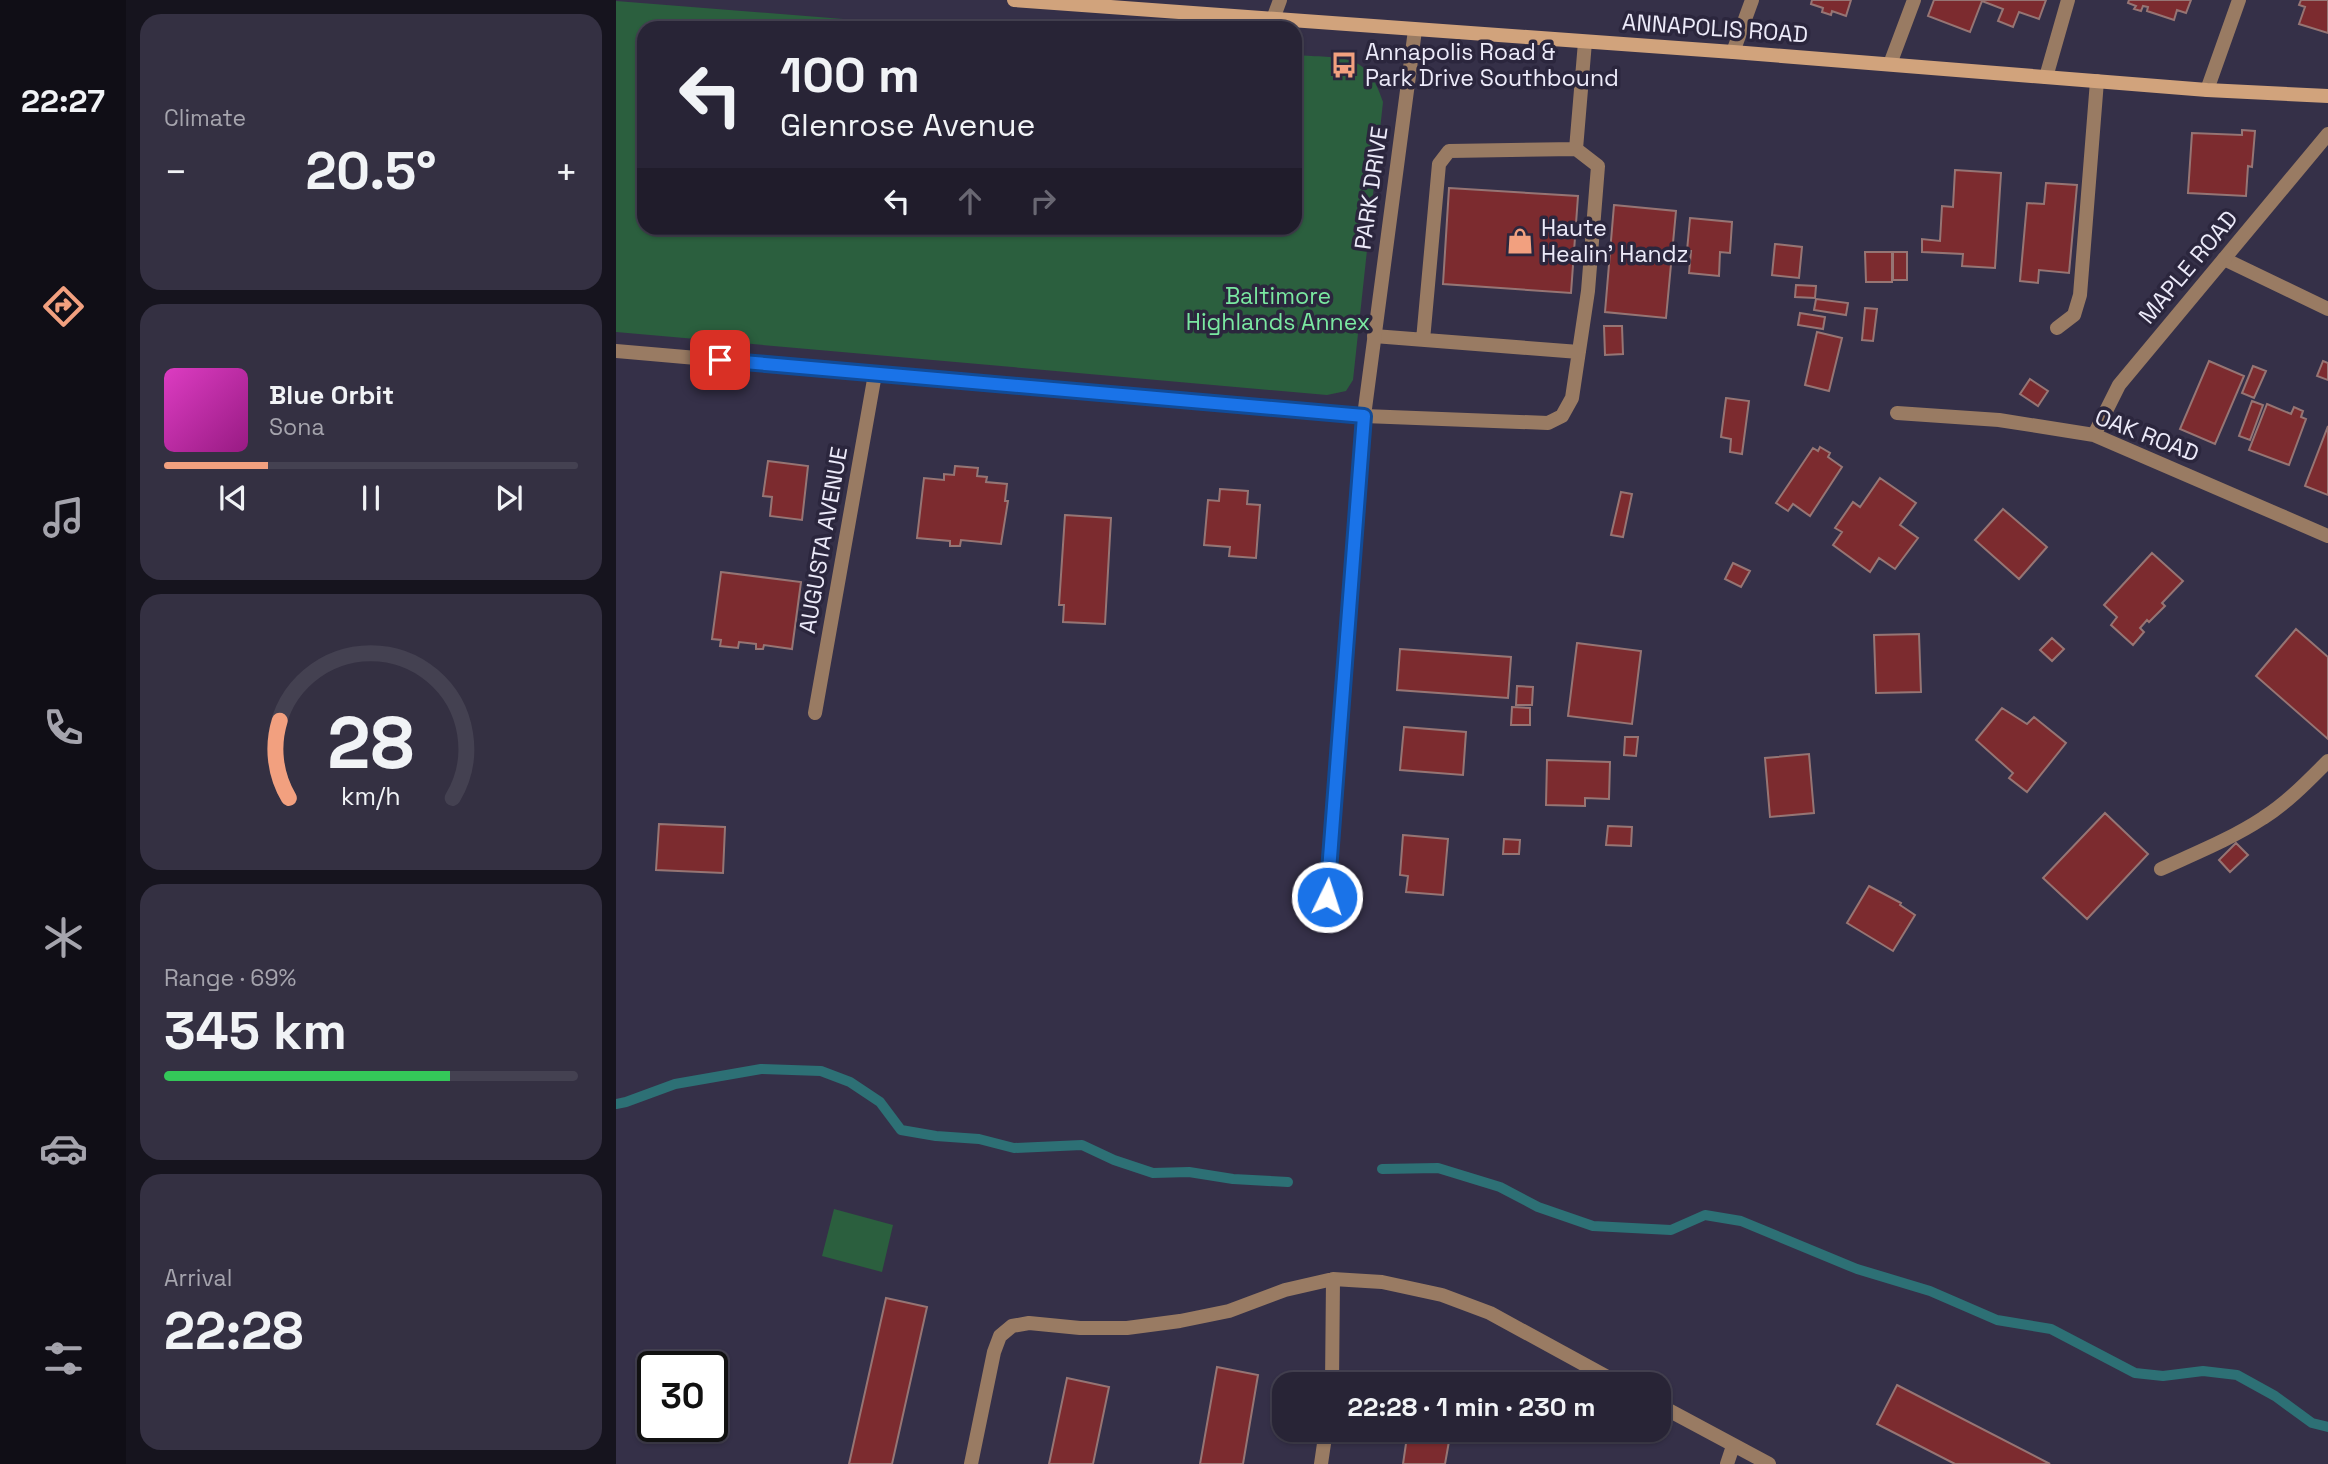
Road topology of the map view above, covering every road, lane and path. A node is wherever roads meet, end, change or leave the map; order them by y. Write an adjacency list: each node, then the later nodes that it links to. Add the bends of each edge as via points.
1 (1014, 0): 7 (main road, ANNAPOLIS ROAD)
2 (1280, 0): 7 (street)
3 (1752, 0): 12 (street)
4 (1913, 0): 13 (street)
5 (2068, 0): 14 (street)
6 (2239, 0): 16 (street)
7 (1273, 19): 8 (main road, ANNAPOLIS ROAD)
8 (1299, 21)
9 (1302, 21): 10 (main road, ANNAPOLIS ROAD)
10 (1415, 30): 11 (main road, ANNAPOLIS ROAD); 23 (street, PARK DRIVE)
11 (1585, 41): 12 (main road, ANNAPOLIS ROAD); 19 (street)
12 (1733, 52): 13 (main road, ANNAPOLIS ROAD)
13 (1890, 64): 14 (main road, ANNAPOLIS ROAD)
14 (2046, 77): 15 (main road, ANNAPOLIS ROAD)
15 (2097, 81): 16 (main road, ANNAPOLIS ROAD); 22 (street, via 2080,295 2074,316)
16 (2207, 89): 17 (main road, ANNAPOLIS ROAD)
17 (2328, 96)
18 (2328, 134): 20 (street, MAPLE ROAD)
19 (1576, 149): 24 (street, via 1450,151 1439,164); 26 (street, via 1598,166)
20 (2224, 259): 21 (street); 30 (street, MAPLE ROAD, via 2119,385)
21 (2328, 309)
22 (2057, 328)
23 (1374, 336): 24 (street); 29 (street, PARK DRIVE)
24 (1423, 340): 26 (street)
25 (616, 351): 27 (street)
26 (1579, 352): 29 (street, via 1572,398 1562,416 1548,423)
27 (875, 374): 29 (street); 32 (street, AUGUSTA AVENUE)
28 (1897, 413): 30 (street, OAK ROAD)
29 (1364, 416): 35 (street, PARK DRIVE)
30 (2094, 435): 31 (street, OAK ROAD)
31 (2328, 536)
32 (815, 713)
33 (2328, 761): 34 (street, via 2264,818)
34 (2161, 869)
35 (1327, 897)
36 (1333, 1279): 37 (street); 38 (street, via 1382,1282 1442,1295 1490,1313); 42 (street, via 1180,1321 1127,1328 1012,1326 1000,1336 994,1352)
37 (1332, 1372)
38 (1598, 1372)
39 (1671, 1412): 41 (street)
40 (1324, 1442): 43 (street)
41 (1733, 1446): 44 (street); 45 (street)
42 (971, 1464)
43 (1321, 1464)
44 (1727, 1464)
45 (1769, 1464)

